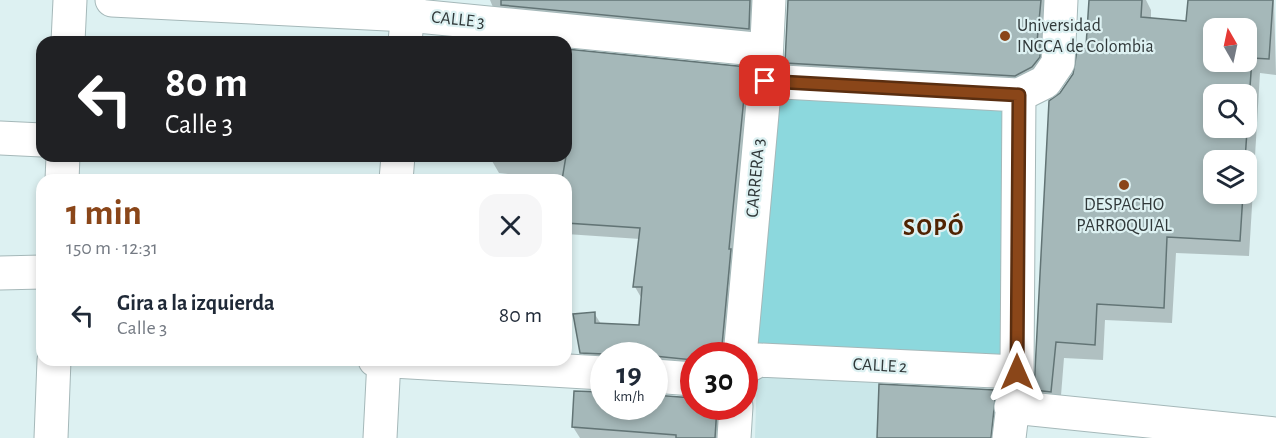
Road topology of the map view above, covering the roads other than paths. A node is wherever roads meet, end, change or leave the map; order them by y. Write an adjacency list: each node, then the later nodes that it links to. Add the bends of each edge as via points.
1 (70, 0): 6 (street)
2 (112, 0): 5 (street, CALLE 3)
3 (769, 0): 9 (street, CARRERA 3)
4 (1061, 0): 10 (street, via 1058,63 1045,82)
5 (407, 19): 7 (street, CALLE 3)
6 (68, 36)
7 (540, 36)
8 (572, 40): 9 (street, CALLE 3)
9 (766, 65): 10 (street, CALLE 3); 15 (street, CARRERA 3)
10 (1019, 95): 21 (street)
11 (0, 138): 12 (street)
12 (36, 140)
13 (36, 272): 14 (street)
14 (0, 273)
15 (741, 342)
16 (758, 361): 21 (street, CALLE 2)
17 (54, 366): 25 (street)
18 (384, 366): 26 (street)
19 (485, 366): 20 (street)
20 (590, 372)
21 (1017, 372): 23 (street)
22 (735, 420): 27 (street)
23 (1010, 422): 24 (street)
24 (1276, 435)
25 (51, 438)
26 (380, 438)
27 (734, 438)

